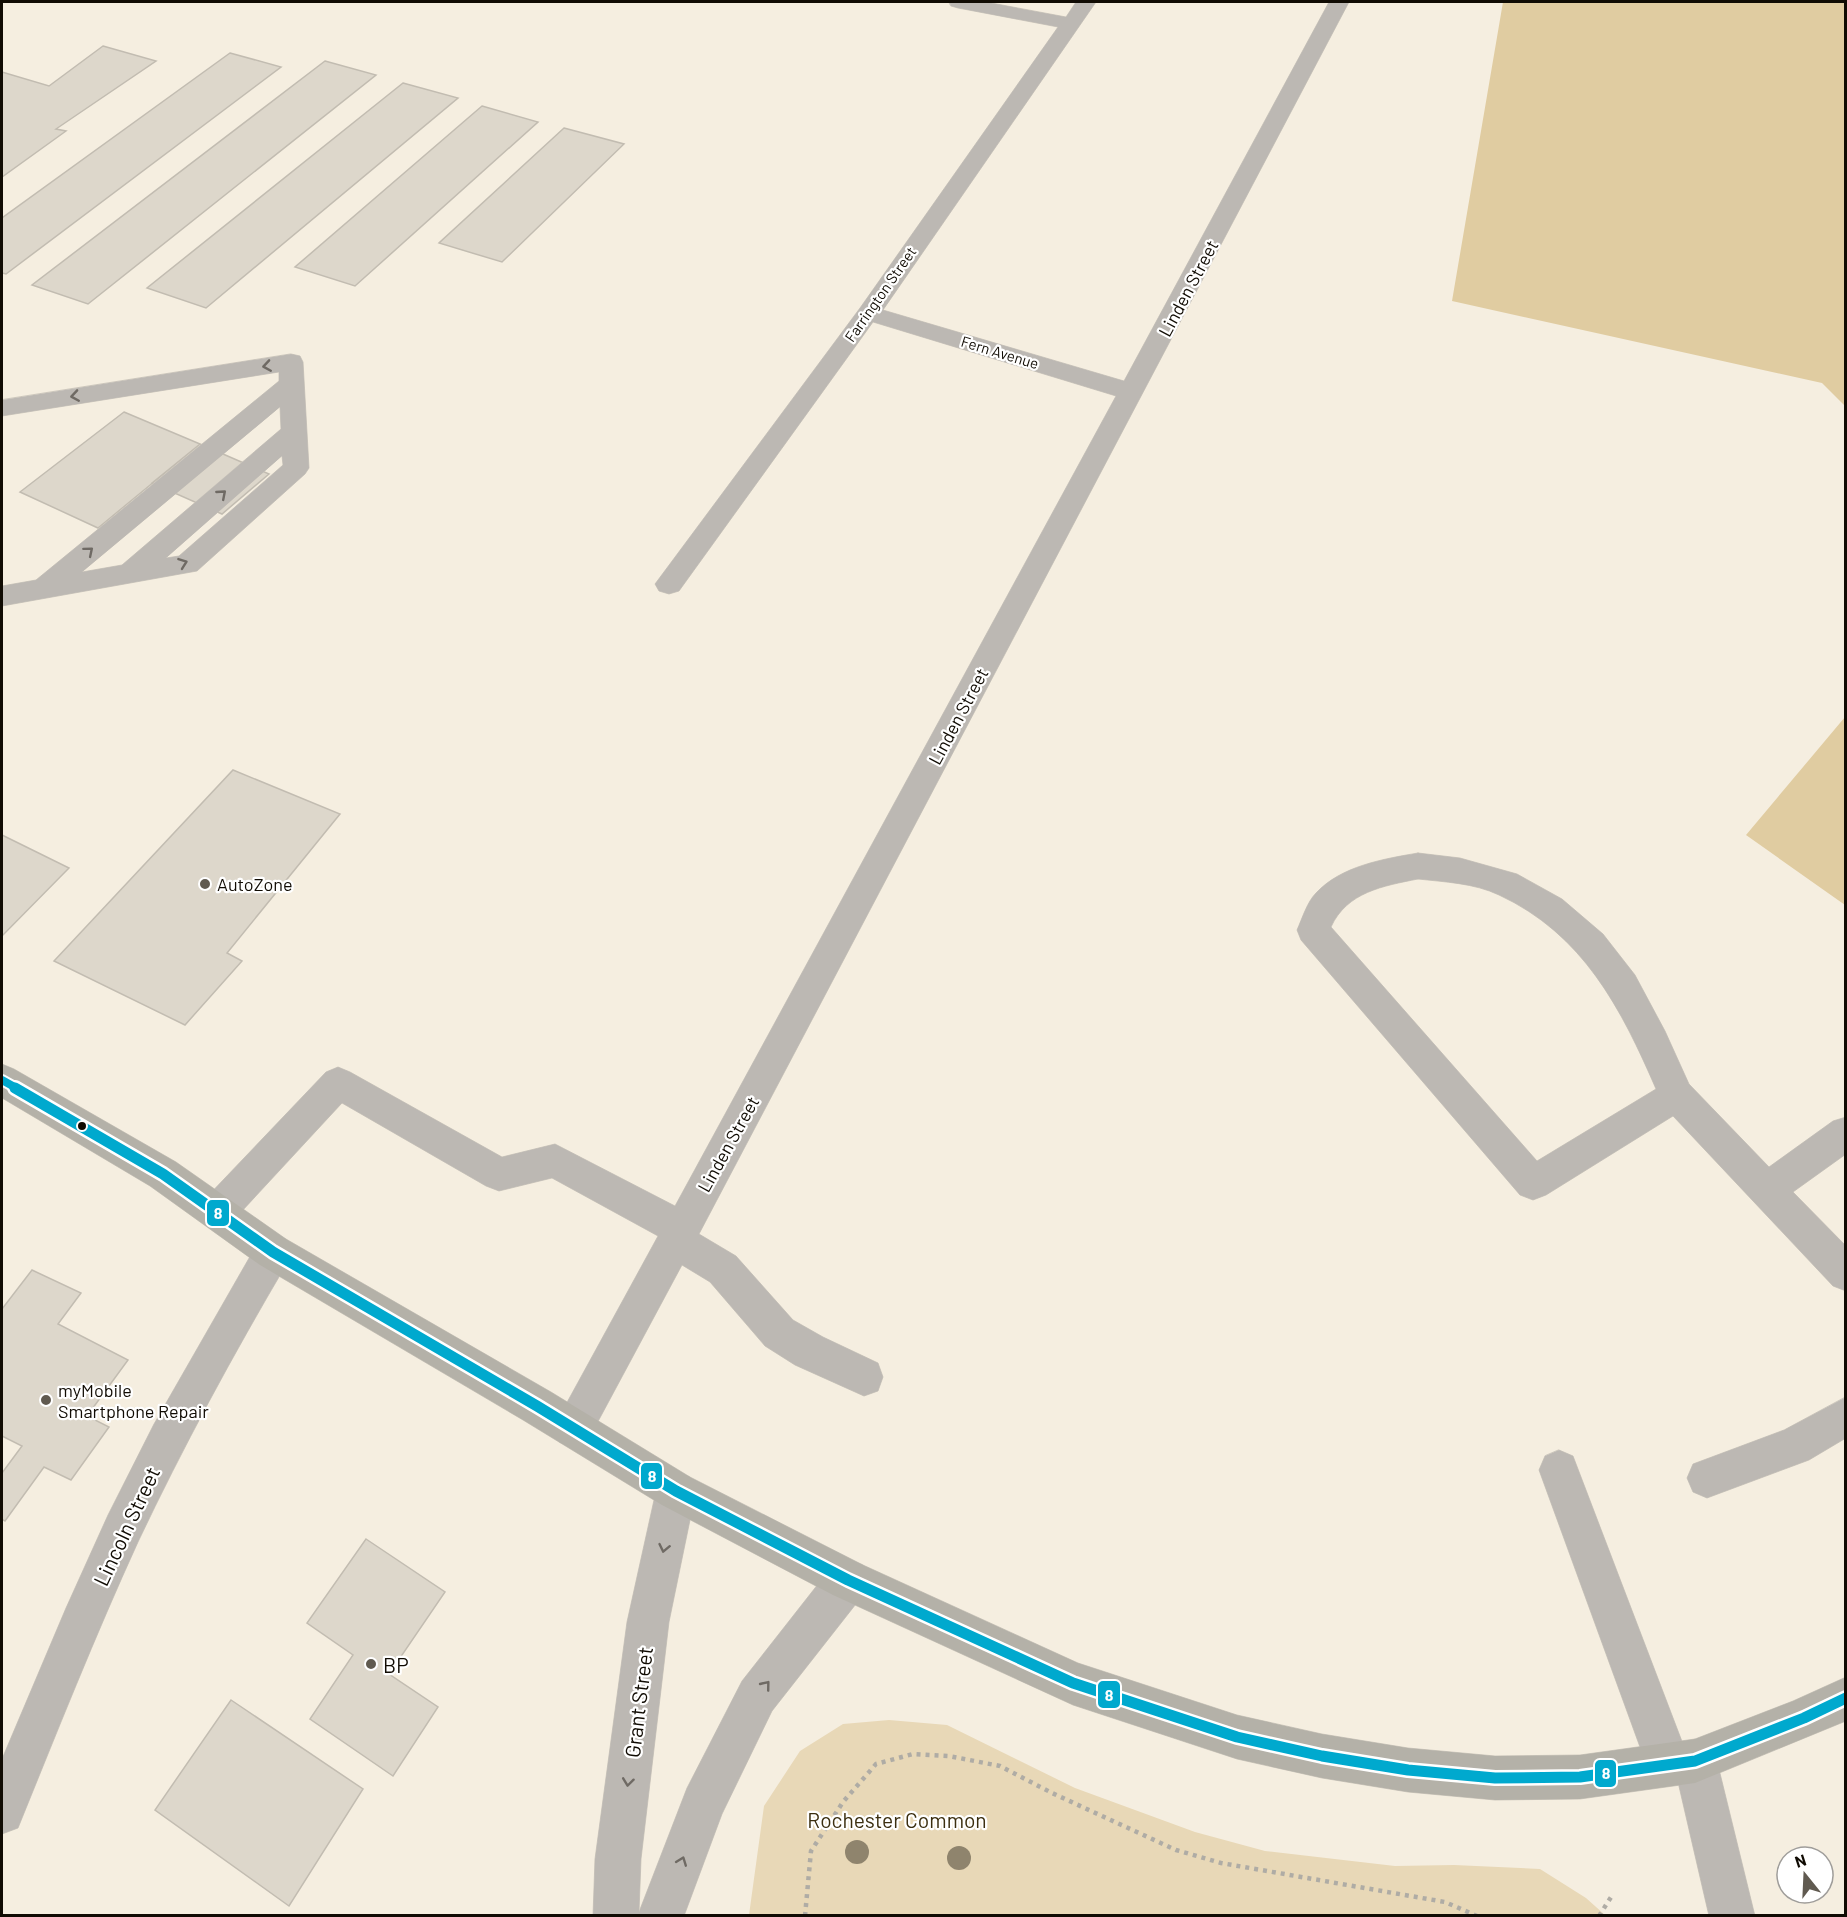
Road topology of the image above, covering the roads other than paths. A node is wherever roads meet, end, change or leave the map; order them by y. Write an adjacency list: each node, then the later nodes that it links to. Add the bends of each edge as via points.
1 (958, 2): 4 (street)
2 (1086, 2): 4 (street, Farrington Street)
3 (1339, 2): 6 (street, Linden Street)
4 (1071, 24): 5 (street, Farrington Street)
5 (868, 313): 6 (street, Fern Avenue); 10 (street, Farrington Street)
6 (1132, 392): 18 (street, Linden Street)
7 (2, 408): 8 (street, one-way to 7, via 291,362)
8 (293, 408): 9 (street); 9 (street, one-way to 8, via 130,574); 11 (street, one-way to 8)
9 (87, 581): 11 (street)
10 (669, 584)
11 (44, 589): 12 (street)
12 (2, 596)
13 (2, 1080): 17 (main road, via 163,1174)
14 (1676, 1095): 14 (street, via 1623,985 1597,952 1551,909 1506,882 1418,866 1353,883 1326,903 1313,930 1533,1183); 16 (street)
15 (1845, 1133): 16 (street)
16 (1767, 1190): 20 (street)
17 (217, 1212): 18 (street, via 338,1083 499,1174 555,1161); 19 (main road)
18 (679, 1234): 21 (street, via 723,1269 779,1333); 23 (street, Linden Street)
19 (273, 1252): 23 (main road); 30 (street, Lincoln Street, via 166,1440 89,1603)
20 (1845, 1273)
21 (864, 1377)
22 (1845, 1416): 25 (street, via 1795,1446)
23 (573, 1428): 26 (main road)
24 (1559, 1470): 29 (street)
25 (1707, 1478)
26 (676, 1491): 27 (main road); 31 (street, Grant Street, one-way to 31, via 648,1622 618,1859)
27 (848, 1580): 29 (main road, via 1073,1683 1237,1737 1322,1756 1408,1770 1495,1778 1580,1777); 32 (street, one-way to 27, via 703,1804 757,1696)
28 (1845, 1698): 29 (main road, via 1804,1718)
29 (1682, 1763): 33 (street)
30 (2, 1812)
31 (616, 1916)
32 (661, 1916)
33 (1732, 1916)

